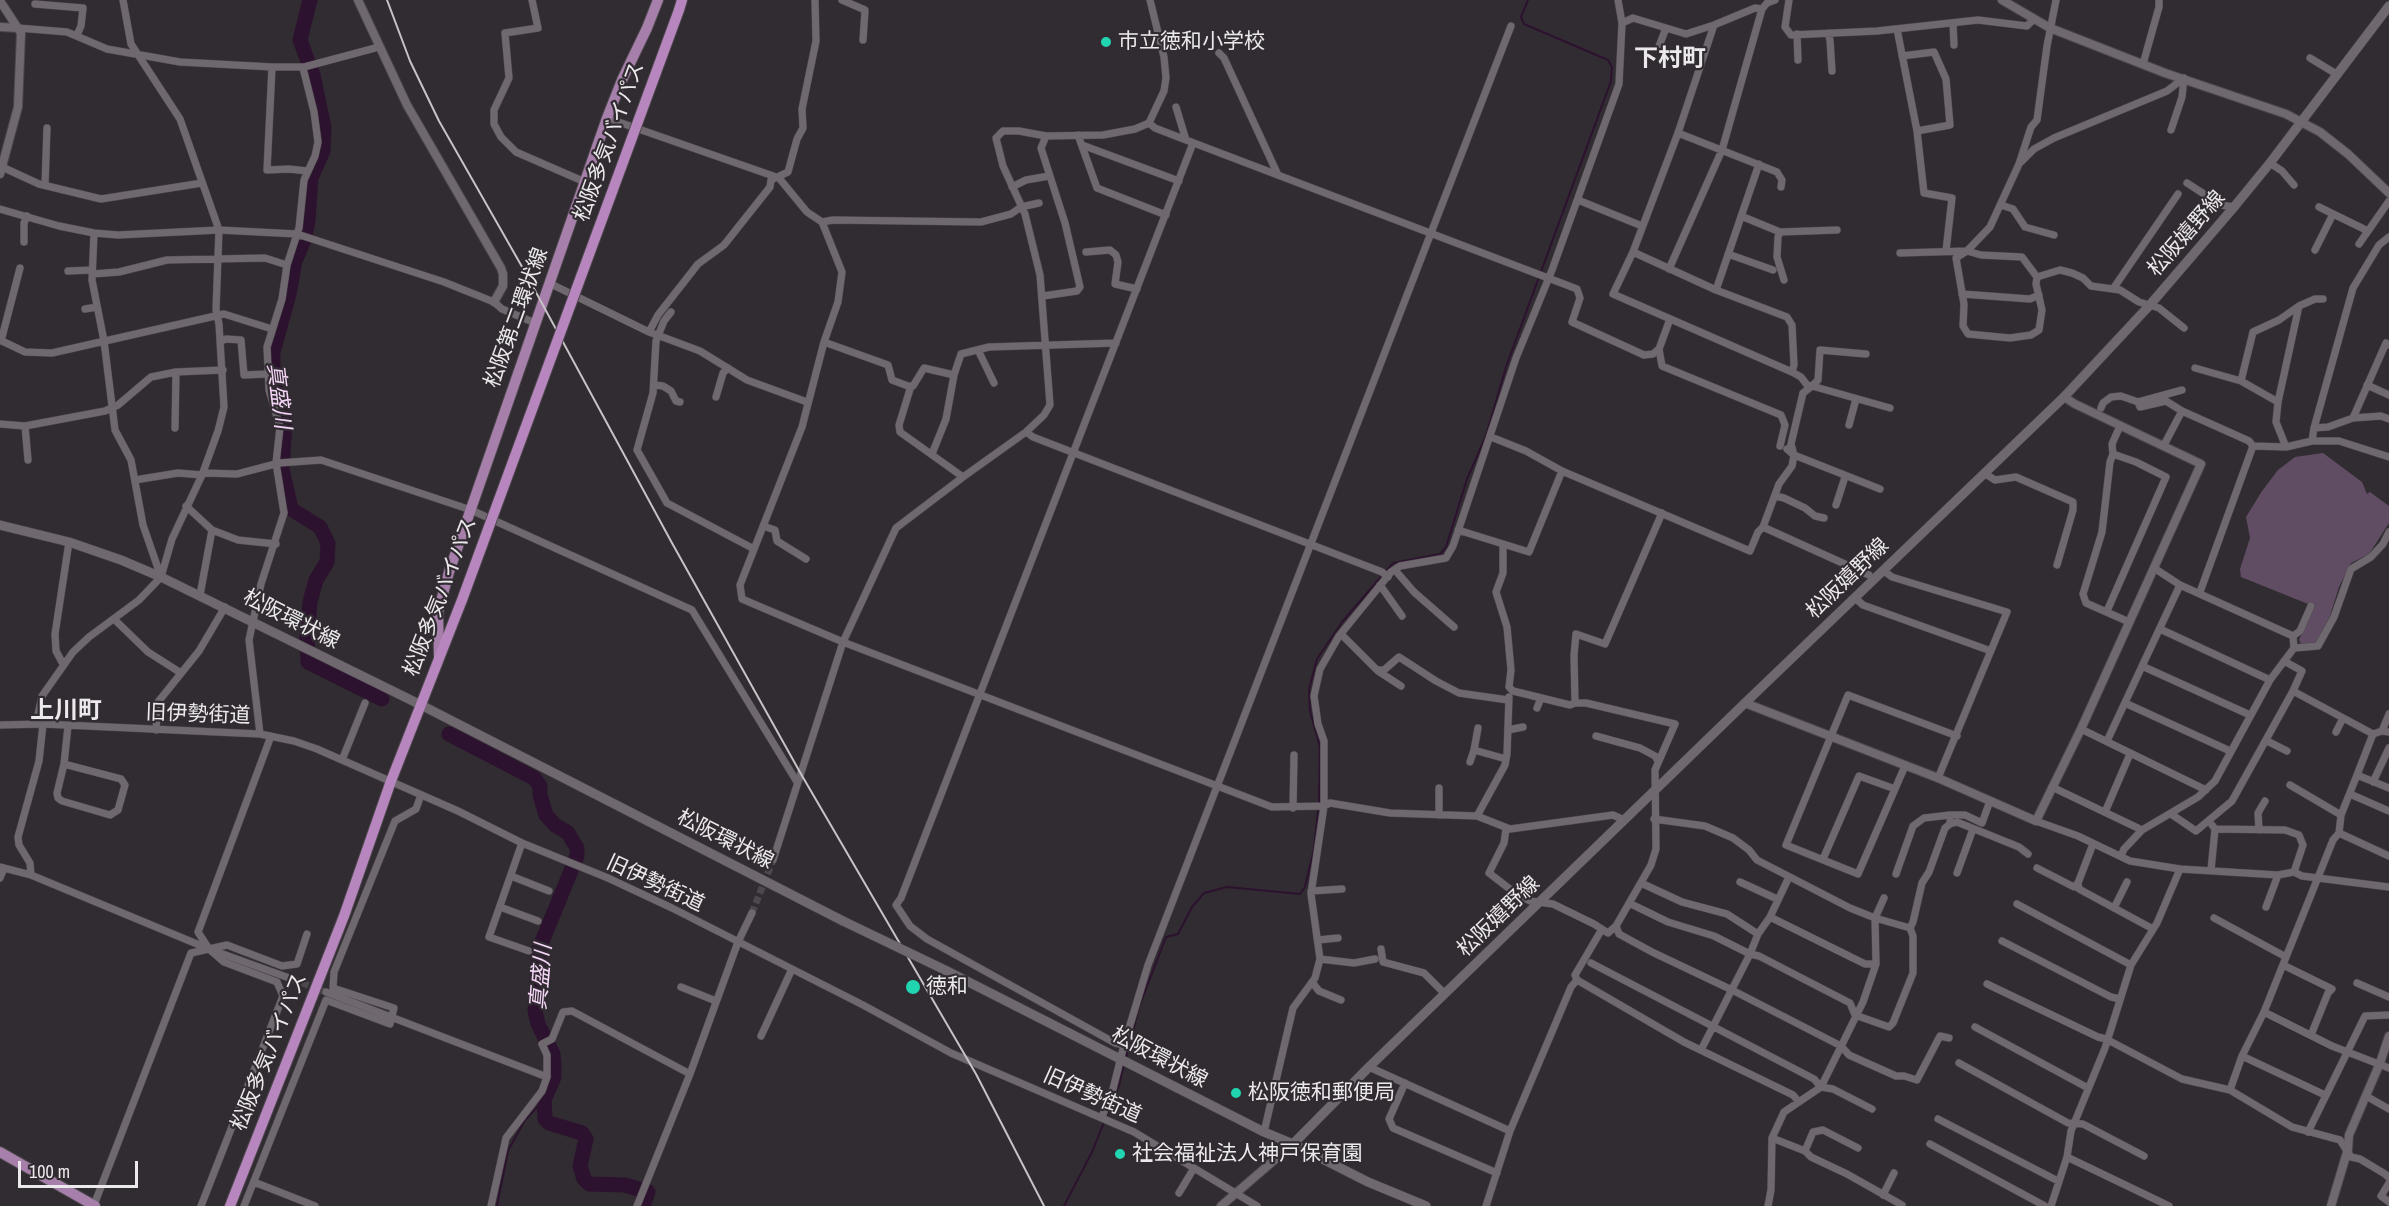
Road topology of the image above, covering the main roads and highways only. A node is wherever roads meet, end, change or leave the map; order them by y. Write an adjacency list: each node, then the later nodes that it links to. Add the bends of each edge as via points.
1 (658, 0): 5 (main road, 松阪第二環状線, via 607,118 471,510 438,612)
2 (681, 5): 5 (highway, 松阪多気バイパス, bridge)
3 (2389, 6): 7 (main road, 松阪嬉野線, via 2234,207 2149,306 2064,396)
4 (0, 525): 6 (main road, 松阪環状線, via 69,542 161,577)
5 (439, 657): 6 (highway, 松阪多気バイパス)
6 (421, 705): 7 (main road, 松阪環状線, bridge, via 843,921); 10 (highway, 松阪多気バイパス, via 344,916)
7 (1293, 1144): 11 (main road, 松阪環状線)
8 (0, 1152): 9 (main road)
9 (94, 1206)
10 (230, 1206)
11 (1426, 1206)

